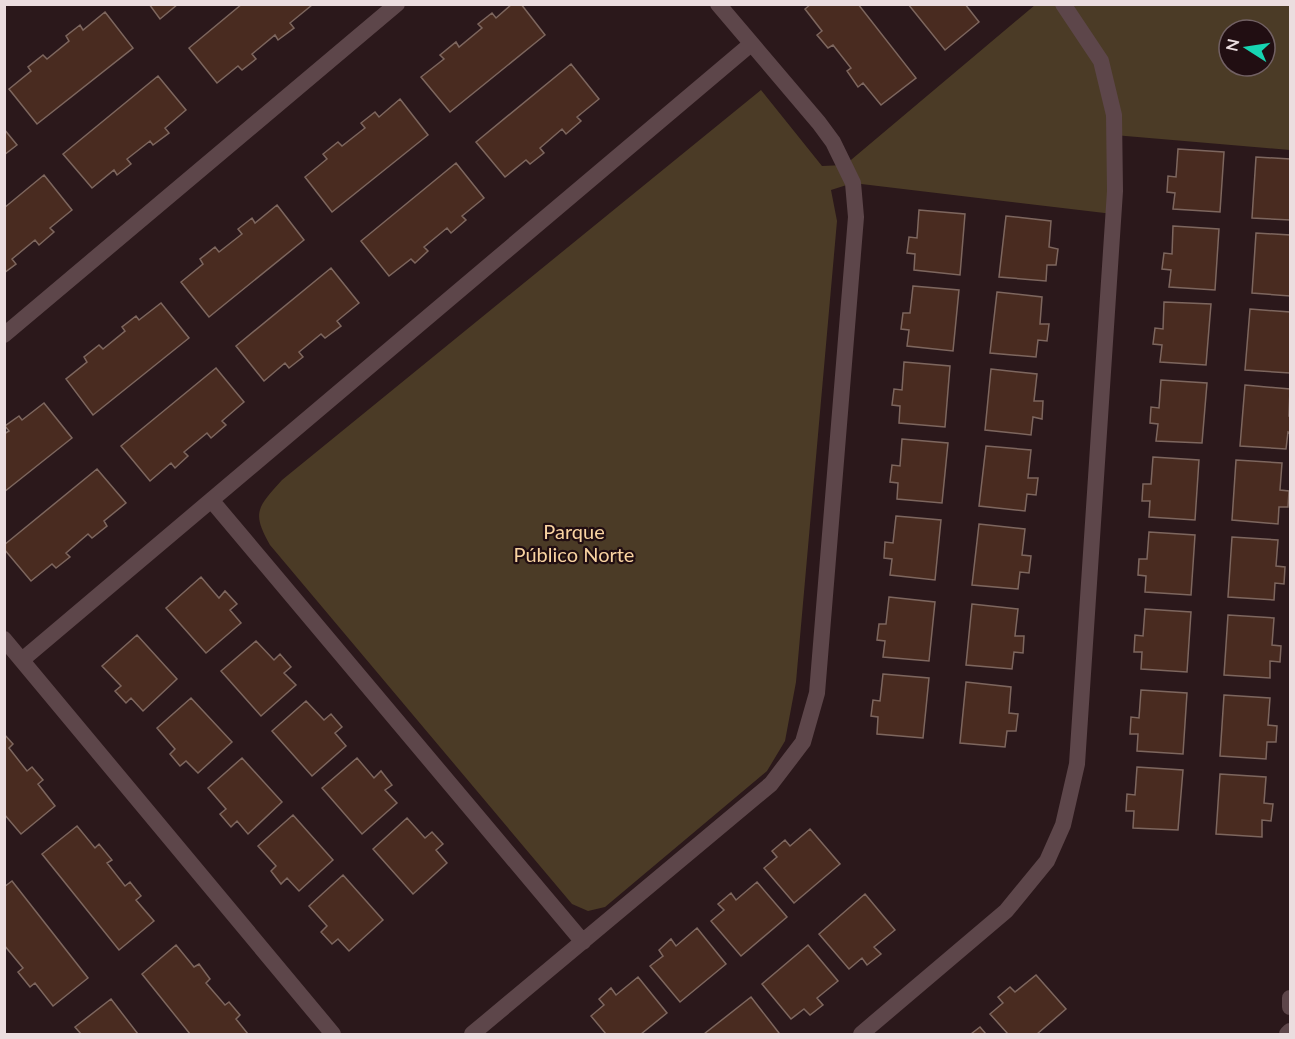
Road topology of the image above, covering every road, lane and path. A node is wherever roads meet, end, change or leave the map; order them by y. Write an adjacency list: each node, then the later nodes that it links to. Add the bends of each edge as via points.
1 (397, 4): 5 (street)
2 (718, 4): 4 (street)
3 (1063, 4): 15 (street, via 1101,61 1114,115 1115,180 1077,764 1063,825 1047,861 1006,911)
4 (751, 44): 6 (street); 9 (street, via 833,142 852,183 856,217 817,693 803,741 771,784)
5 (4, 335)
6 (212, 501): 8 (street); 9 (street)
7 (4, 639): 8 (street)
8 (22, 660): 13 (street)
9 (583, 942): 14 (street)
10 (1290, 998): 11 (street)
11 (1290, 1007)
12 (1290, 1031): 16 (street)
13 (333, 1035)
14 (472, 1035)
15 (861, 1035)
16 (1287, 1035)

